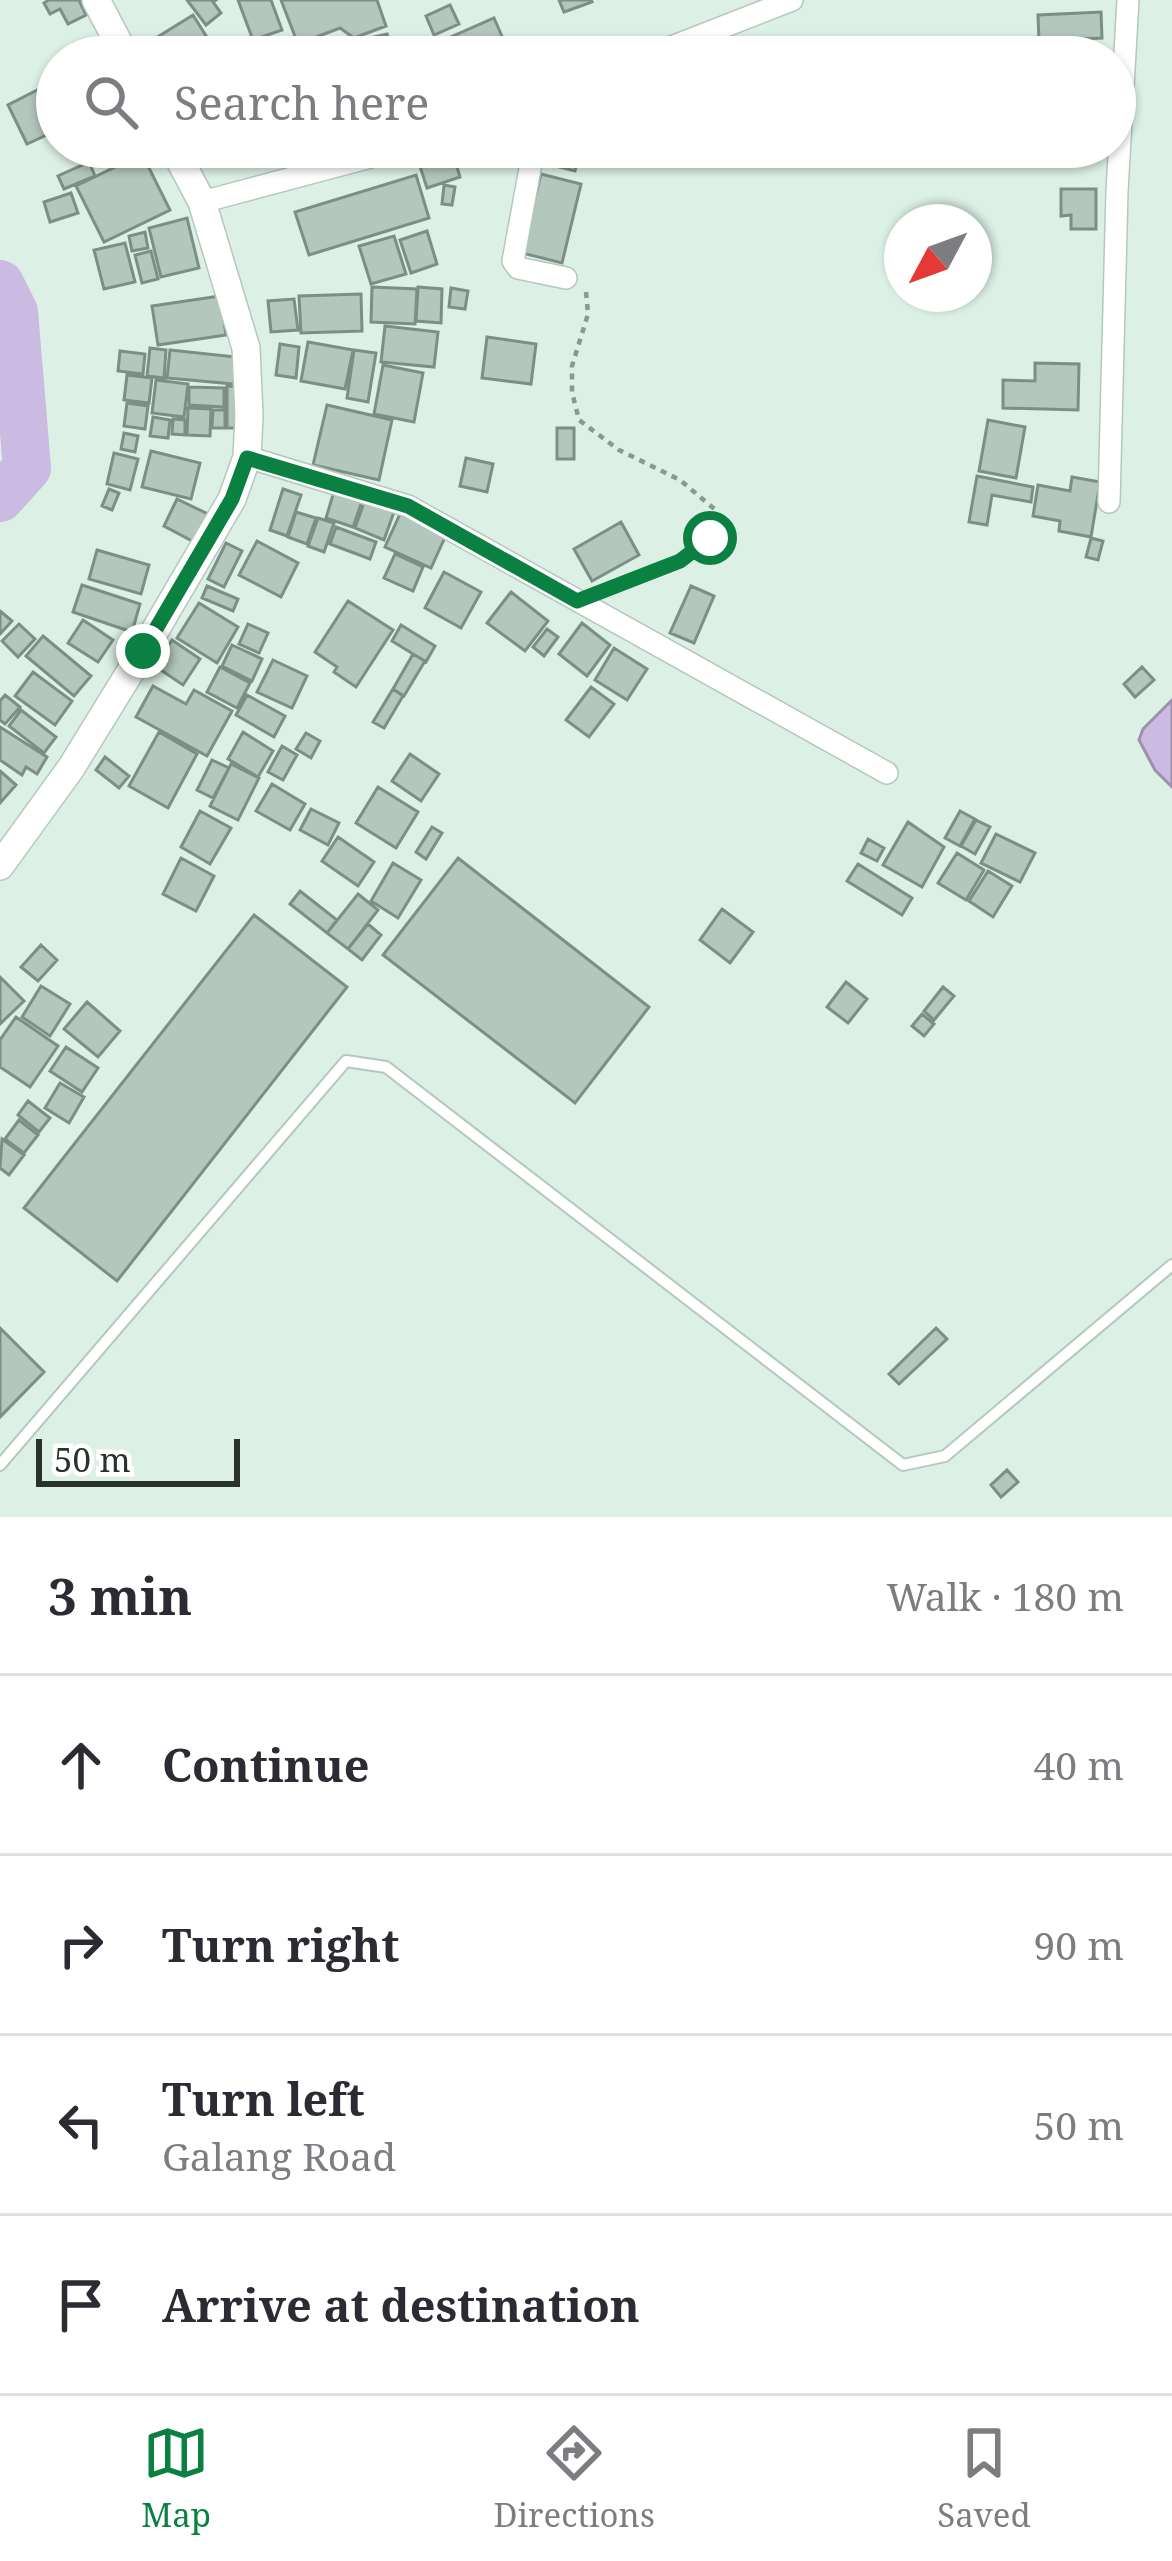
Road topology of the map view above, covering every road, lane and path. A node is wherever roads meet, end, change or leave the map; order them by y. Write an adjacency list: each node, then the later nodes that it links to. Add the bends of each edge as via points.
1 (96, 0): 4 (street)
2 (792, 0): 5 (street)
3 (1128, 0): 6 (street)
4 (115, 36)
5 (700, 36)
6 (1126, 36)
7 (184, 168): 11 (street)
8 (329, 168): 11 (street)
9 (530, 168): 12 (street, via 513,261)
10 (1118, 168): 14 (street)
11 (202, 202): 13 (street, via 246,348)
12 (566, 278): 15 (path, via 585,287 588,314 572,366 579,420 718,512 710,538 680,561)
13 (247, 458): 15 (street, via 408,506); 17 (street, via 232,499 143,651)
14 (1109, 502)
15 (577, 601): 16 (street)
16 (887, 773)
17 (0, 866)
18 (1172, 1265): 19 (lane, via 945,1456 903,1465 386,1067 346,1060)
19 (0, 1465)

